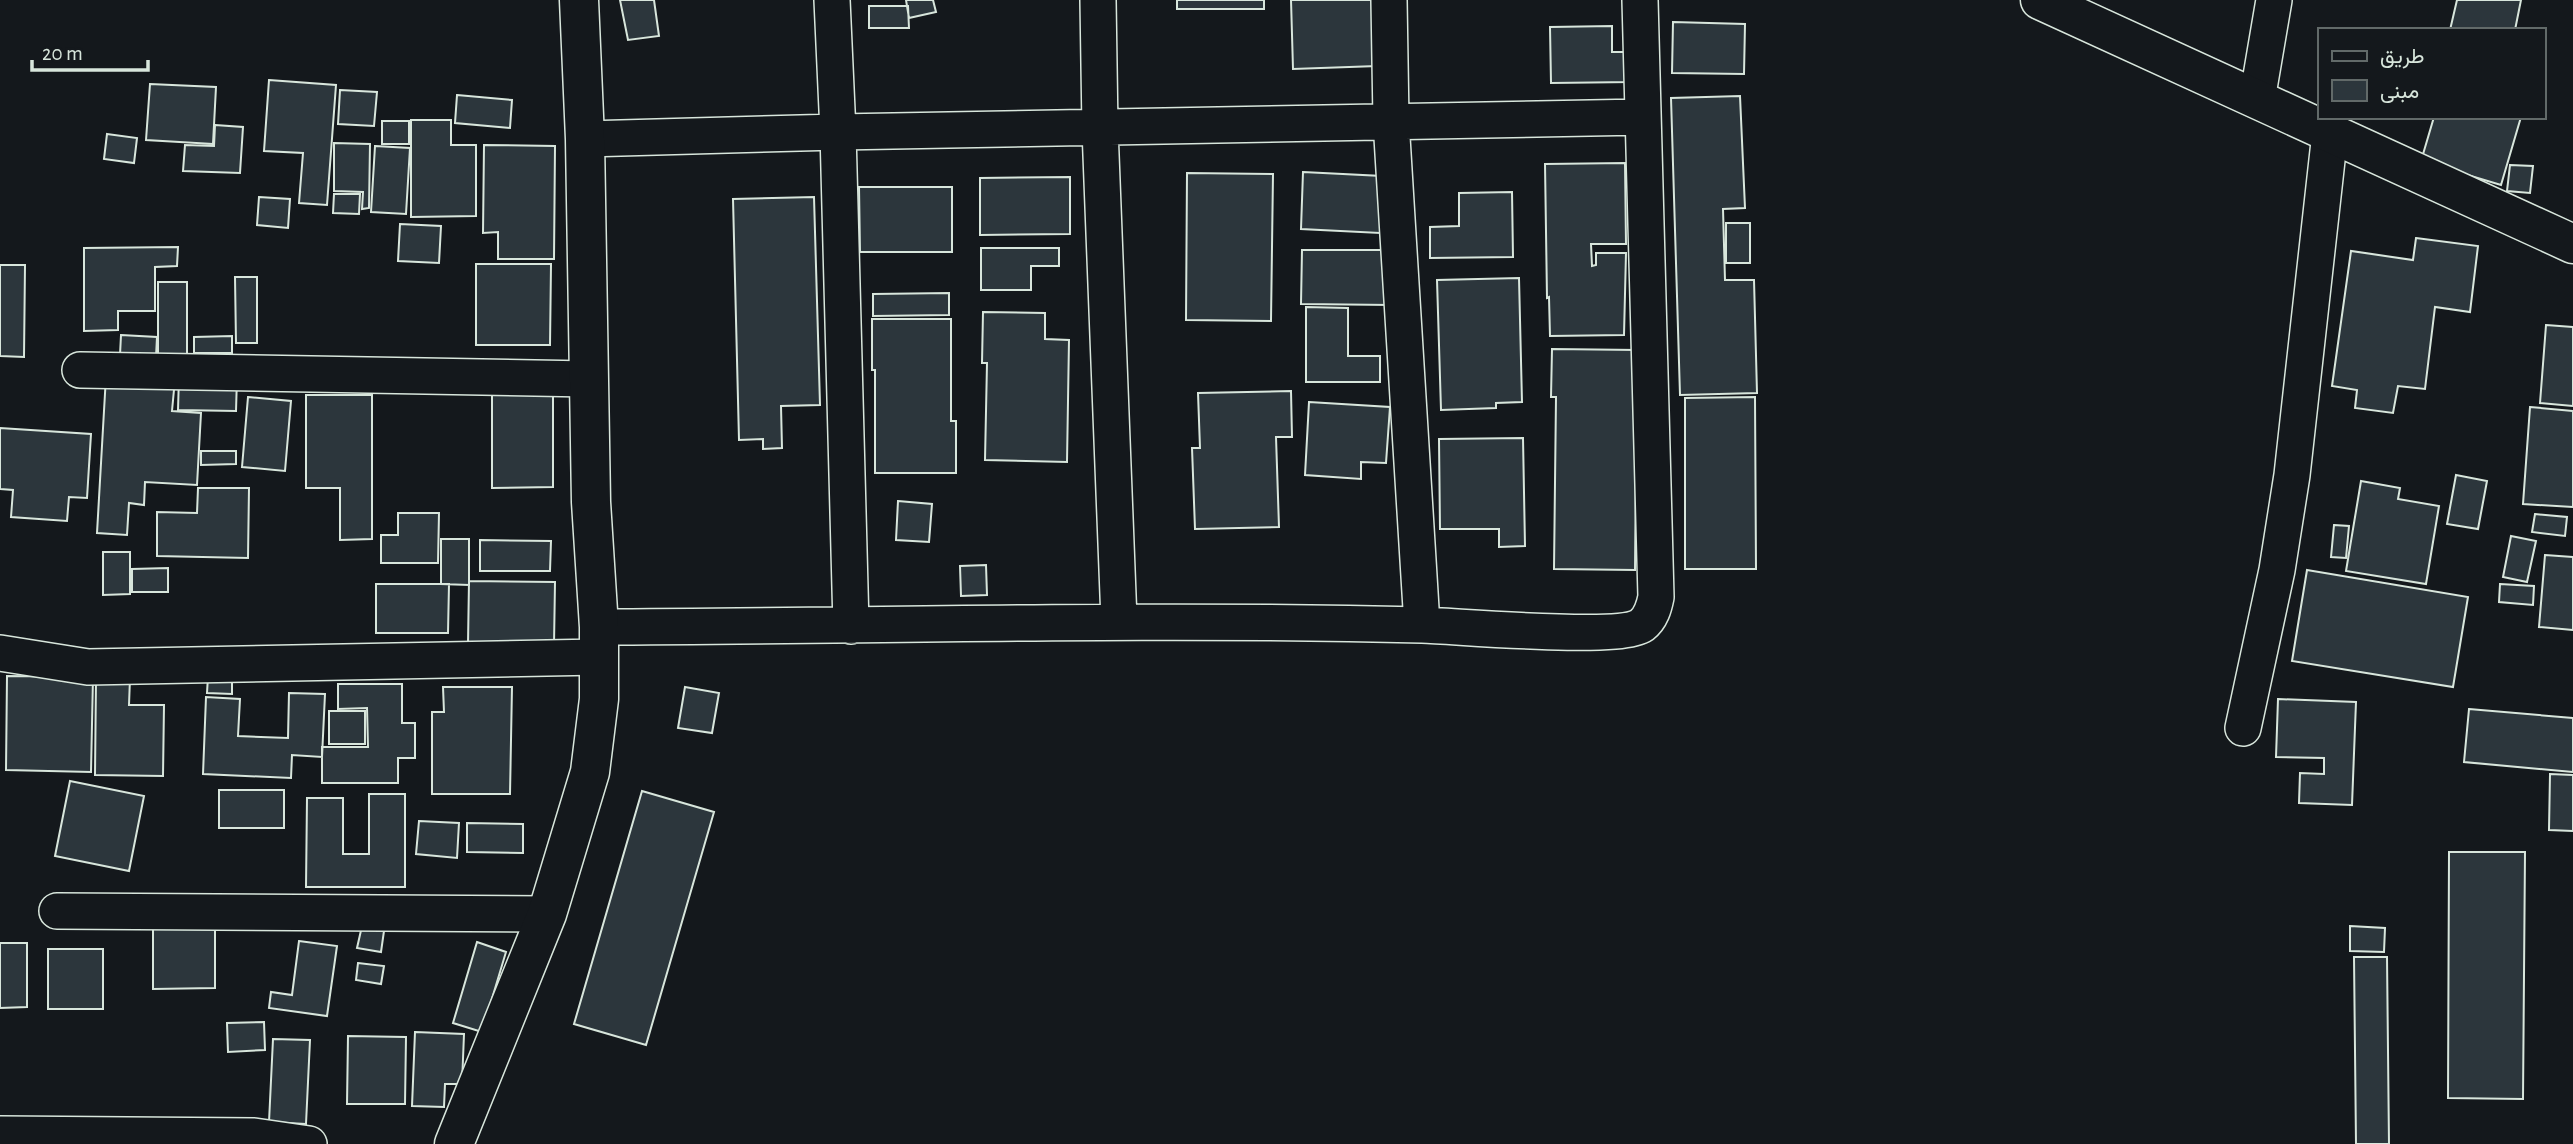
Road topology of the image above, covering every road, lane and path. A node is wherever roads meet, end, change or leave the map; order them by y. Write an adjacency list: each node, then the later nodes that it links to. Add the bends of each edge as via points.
1 (579, 0): 14 (street)
2 (832, 0): 12 (street)
3 (1098, 0): 11 (street)
4 (1389, 0): 10 (street)
5 (1640, 0): 9 (street)
6 (2040, 0): 8 (street)
7 (2274, 0): 8 (street)
8 (2257, 100): 13 (street)
9 (1643, 117): 10 (street); 19 (street, via 1656,572 1653,611 1643,624 1626,631)
10 (1391, 121): 11 (street); 19 (street)
11 (1100, 129): 12 (street); 18 (street)
12 (838, 132): 14 (street); 20 (street)
13 (2330, 133): 15 (street); 23 (street, via 2292,475)
14 (585, 139): 17 (street)
15 (2573, 244)
16 (80, 370): 17 (street)
17 (589, 379): 21 (street)
18 (1119, 621): 19 (street); 20 (street)
19 (1422, 625)
20 (851, 626): 21 (street)
21 (599, 642): 22 (street, via 88,667); 25 (street, via 599,699 590,772)
22 (0, 653)
23 (2243, 729)
24 (57, 911): 25 (street)
25 (547, 914): 28 (street)
26 (0, 1134): 27 (street, via 254,1136)
27 (309, 1144)
28 (454, 1144)

